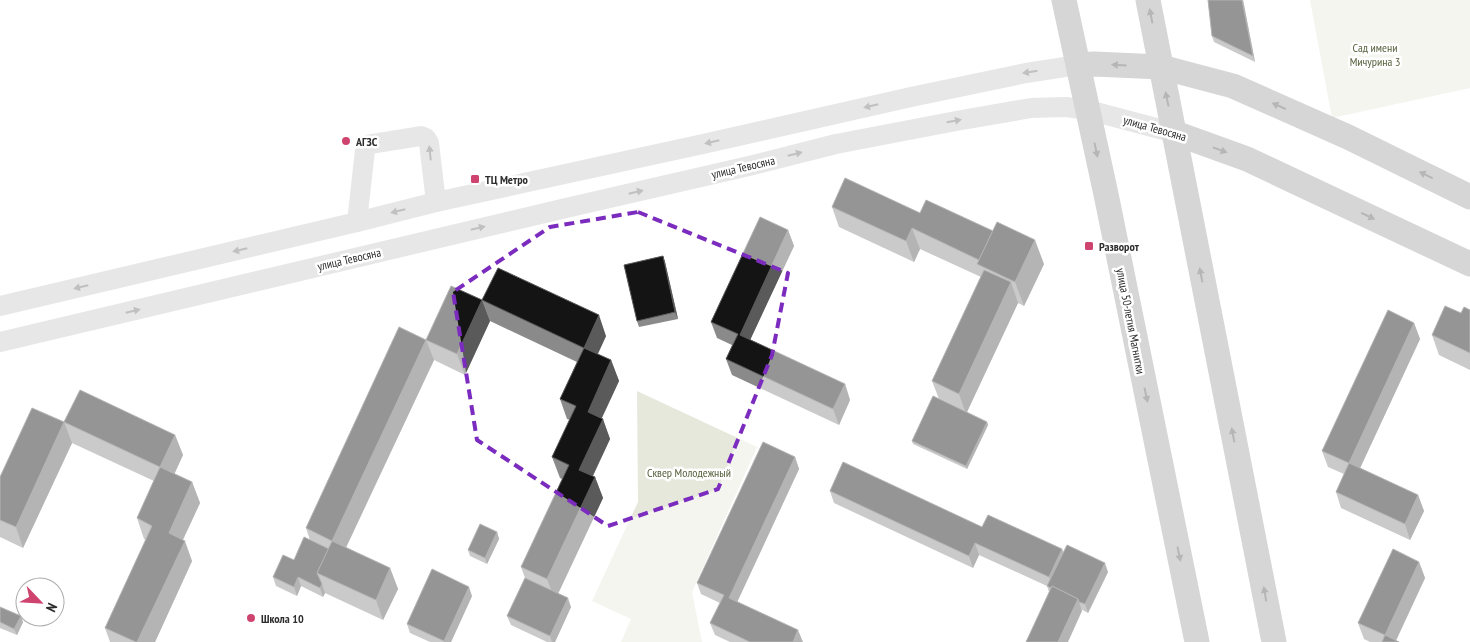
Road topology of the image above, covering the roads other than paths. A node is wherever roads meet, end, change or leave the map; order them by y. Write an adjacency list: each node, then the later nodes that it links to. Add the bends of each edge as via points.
1 (1064, 0): 3 (main road, улица 50-летия Магнитки)
2 (1148, 0): 4 (main road, one-way to 2)
3 (1078, 65): 4 (main road, one-way to 3); 5 (main road, улица 50-летия Магнитки); 8 (street, one-way to 8, via 911,97)
4 (1161, 67): 6 (main road, one-way to 4); 7 (main road, one-way to 4, via 1233,86)
5 (1088, 110): 6 (street, улица Тевосяна); 12 (street, улица Тевосяна, one-way to 5, via 836,144 1031,108); 13 (main road, улица 50-летия Магнитки, one-way to 13)
6 (1175, 133): 10 (main road, улица Тевосяна, one-way to 10, via 1247,159); 14 (main road, one-way to 6)
7 (1470, 197)
8 (436, 202): 9 (street, one-way to 9); 9 (street, one-way to 9, via 426,138 421,136 371,144 365,150)
9 (357, 222): 11 (street, one-way to 11)
10 (1470, 264)
11 (0, 306)
12 (0, 342)
13 (1197, 642)
14 (1274, 642)

